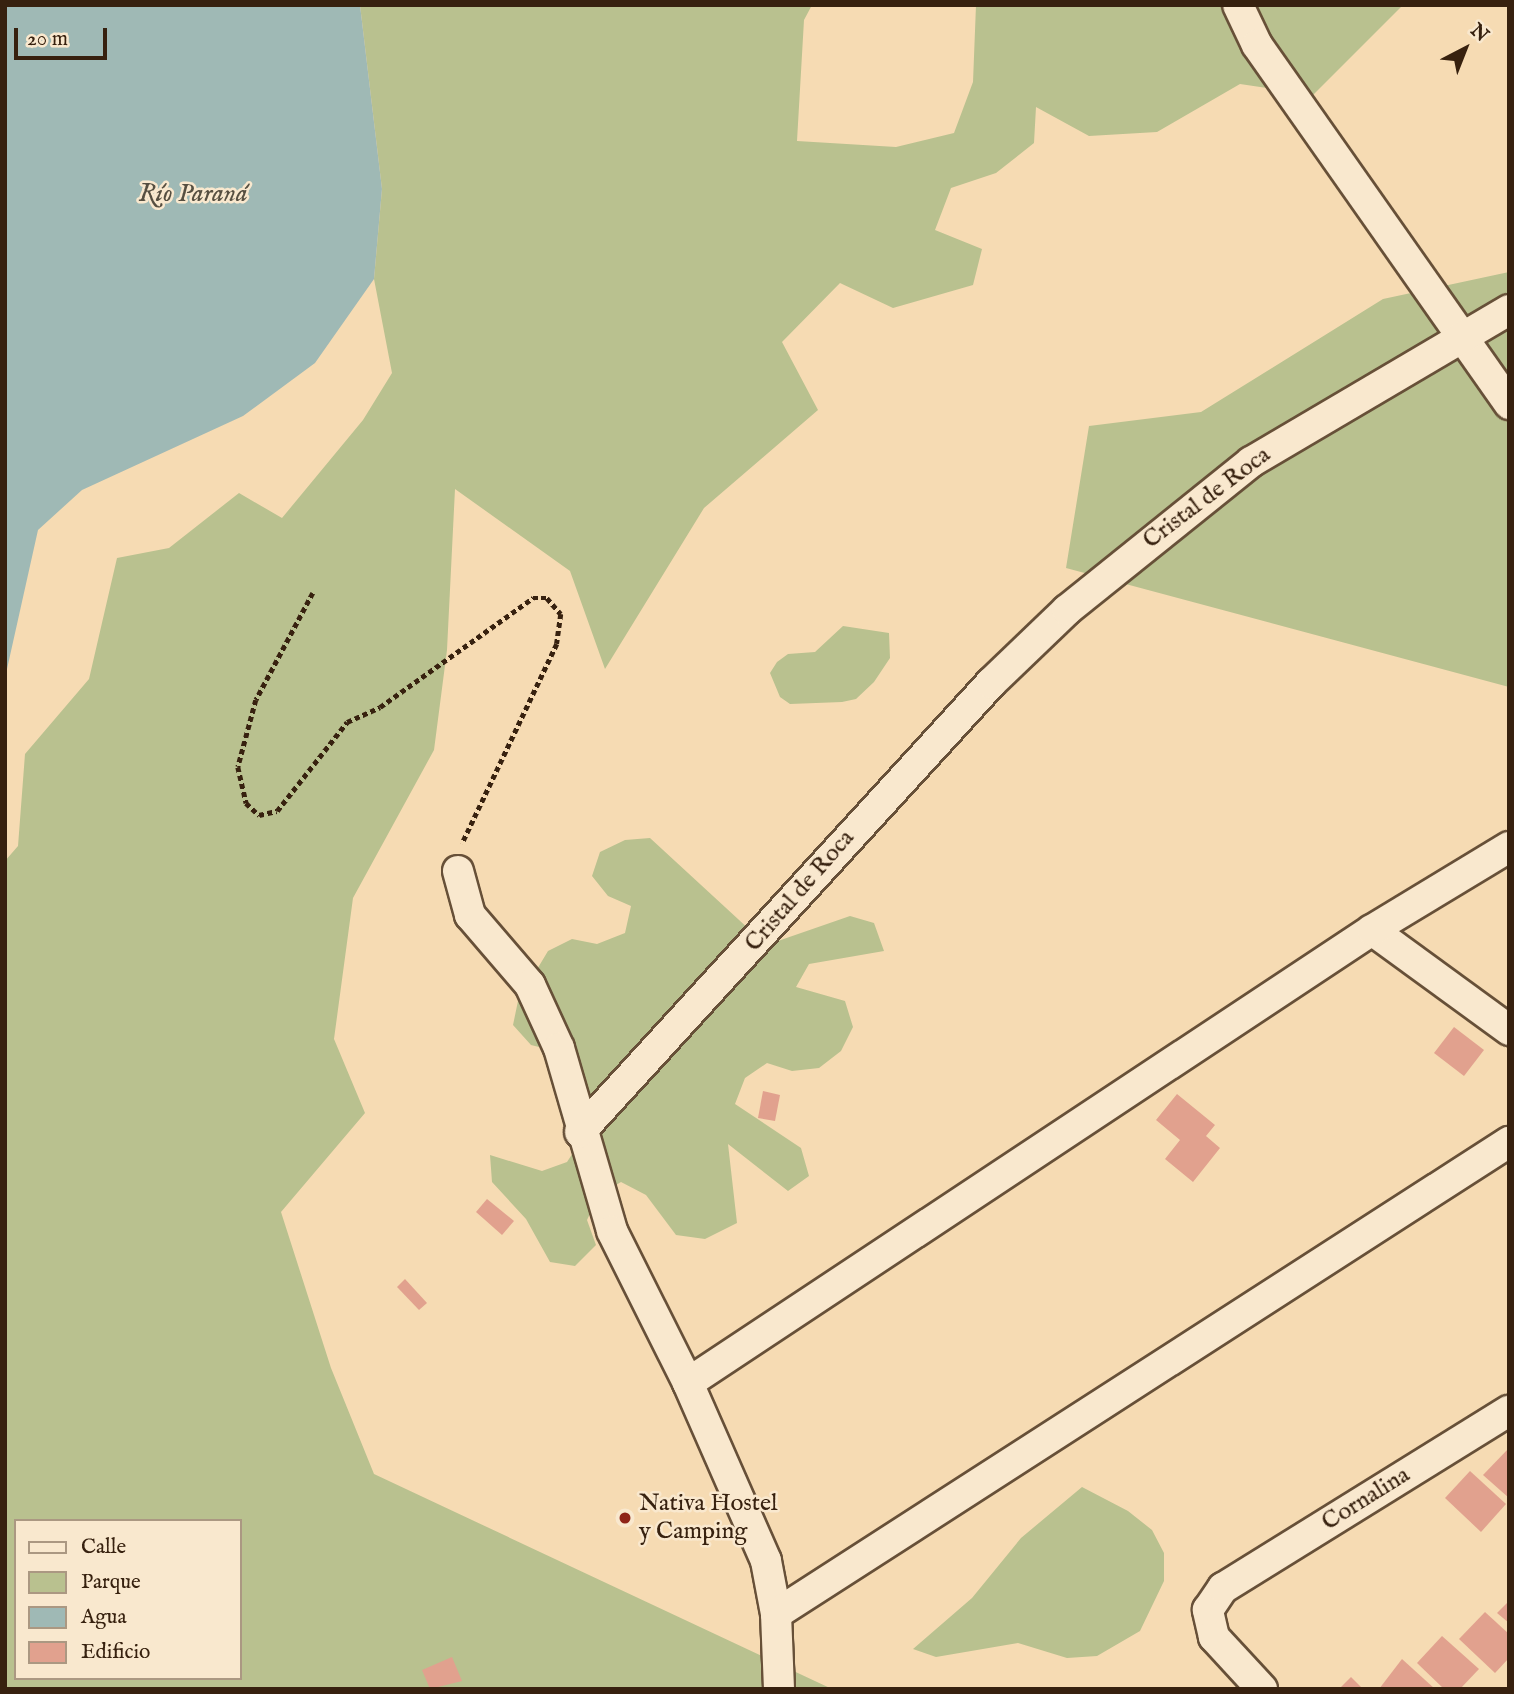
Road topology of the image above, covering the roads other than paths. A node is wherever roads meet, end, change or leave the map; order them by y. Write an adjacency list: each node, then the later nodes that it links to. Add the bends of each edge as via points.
1 (1238, 5): 3 (street, via 1256,45)
2 (1509, 310): 3 (street, Cristal de Roca)
3 (1458, 335): 4 (street); 9 (street, Cristal de Roca, via 1251,462 1067,610 991,682)
4 (1509, 404)
5 (1509, 847): 7 (street)
6 (458, 871): 9 (street, via 470,915 530,985 559,1048)
7 (1372, 930): 8 (street); 11 (street)
8 (1509, 1030)
9 (580, 1132): 11 (street, via 612,1231)
10 (1509, 1142): 13 (street)
11 (688, 1383): 13 (street, via 765,1561)
12 (1509, 1411): 15 (street, Cornalina, via 1223,1588 1208,1609 1214,1637)
13 (776, 1614): 14 (street)
14 (779, 1689)
15 (1262, 1689)

